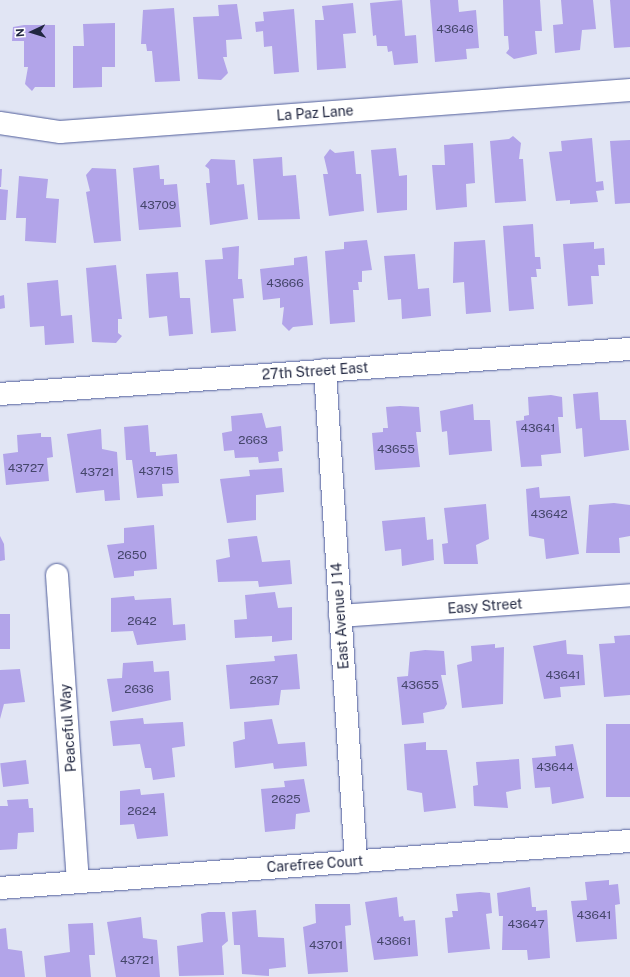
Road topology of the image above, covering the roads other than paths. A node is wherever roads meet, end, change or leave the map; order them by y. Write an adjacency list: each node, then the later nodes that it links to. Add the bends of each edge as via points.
1 (630, 90): 2 (street, La Paz Lane, via 60,132)
2 (0, 123)
3 (630, 348): 4 (street, 27th Street East)
4 (325, 370): 5 (street, 27th Street East); 8 (street, East Avenue J 14)
5 (0, 394)
6 (57, 575): 11 (street, Peaceful Way)
7 (630, 595): 8 (street, Easy Street)
8 (340, 616): 10 (street, East Avenue J 14)
9 (630, 841): 10 (street, Carefree Court)
10 (356, 862): 11 (street, Carefree Court)
11 (78, 881): 12 (street, Carefree Court)
12 (0, 888)

